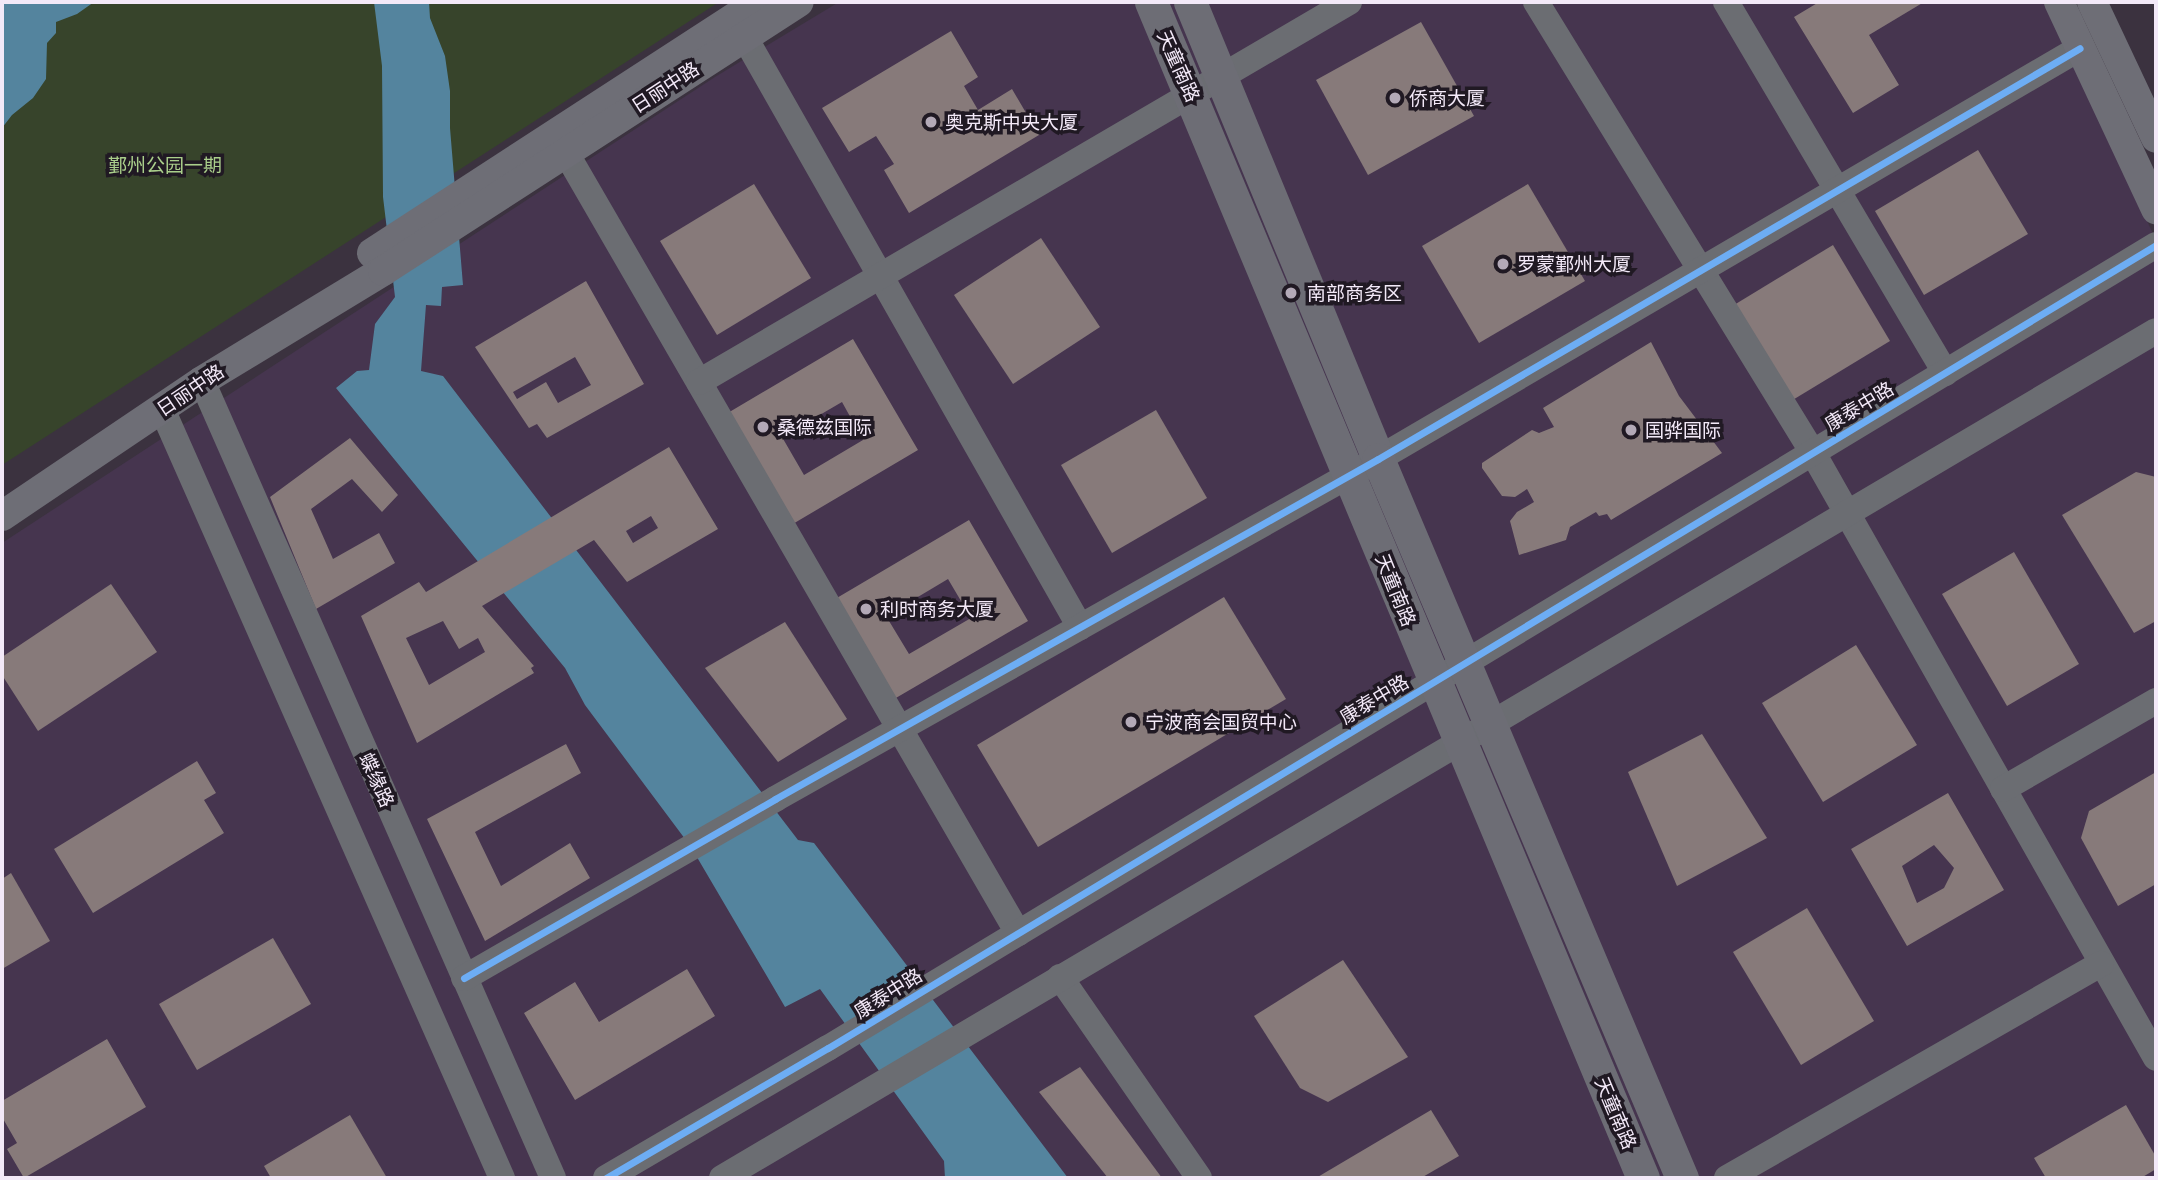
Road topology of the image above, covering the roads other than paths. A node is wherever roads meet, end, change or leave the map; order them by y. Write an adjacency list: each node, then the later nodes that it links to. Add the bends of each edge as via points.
1 (758, 2): 17 (main road, 日丽中路)
2 (799, 2): 10 (main road, 日丽中路)
3 (1151, 2): 13 (main road, 天童南路)
4 (1189, 2): 12 (main road, 天童南路)
5 (1349, 2): 12 (street)
6 (1536, 2): 21 (street)
7 (1726, 2): 16 (street)
8 (2059, 2): 11 (main road)
9 (2092, 2): 14 (main road)
10 (744, 36): 15 (main road, 日丽中路); 22 (street)
11 (2080, 48): 16 (street); 18 (main road)
12 (1222, 76): 13 (street); 29 (main road, 天童南路)
13 (1192, 93): 22 (street); 30 (main road, 天童南路)
14 (2156, 138)
15 (565, 151): 17 (main road, 日丽中路); 26 (street)
16 (1835, 191): 21 (street); 24 (street)
17 (462, 208): 20 (main road)
18 (2156, 209)
19 (2156, 246): 24 (street, 康泰中路)
20 (376, 263): 25 (main road, 日丽中路); 27 (main road)
21 (1701, 270): 28 (street); 29 (street)
22 (880, 276): 26 (street); 34 (street)
23 (2156, 331): 32 (street)
24 (1945, 373): 28 (street, 康泰中路)
25 (202, 381): 27 (main road, 日丽中路); 44 (street, 蝶缘路)
26 (699, 382): 39 (street)
27 (158, 400): 31 (main road, 日丽中路); 33 (main road, 日丽中路); 47 (street)
28 (1813, 453): 32 (street); 35 (street, 康泰中路)
29 (1378, 459): 30 (street); 35 (main road, 天童南路)
30 (1349, 475): 34 (street); 36 (main road, 天童南路)
31 (2, 493)
32 (1847, 513): 38 (street); 41 (street)
33 (2, 516)
34 (1080, 627): 39 (street)
35 (1465, 663): 36 (street, 康泰中路); 38 (main road, 天童南路)
36 (1433, 682): 40 (main road, 天童南路); 42 (street, 康泰中路)
37 (2156, 701): 41 (street)
38 (1491, 723): 40 (street); 53 (main road, 天童南路)
39 (901, 728): 42 (street); 44 (street)
40 (1458, 742): 45 (street); 52 (main road, 天童南路)
41 (2003, 789): 43 (street)
42 (1018, 933): 49 (street, 康泰中路)
43 (2101, 964): 46 (street); 54 (street)
44 (464, 978): 48 (street, 蝶缘路)
45 (1060, 978): 50 (street); 51 (street)
46 (2156, 1058)
47 (502, 1178)
48 (553, 1178)
49 (607, 1178)
50 (722, 1178)
51 (1199, 1178)
52 (1643, 1178)
53 (1682, 1178)
54 (1727, 1178)

